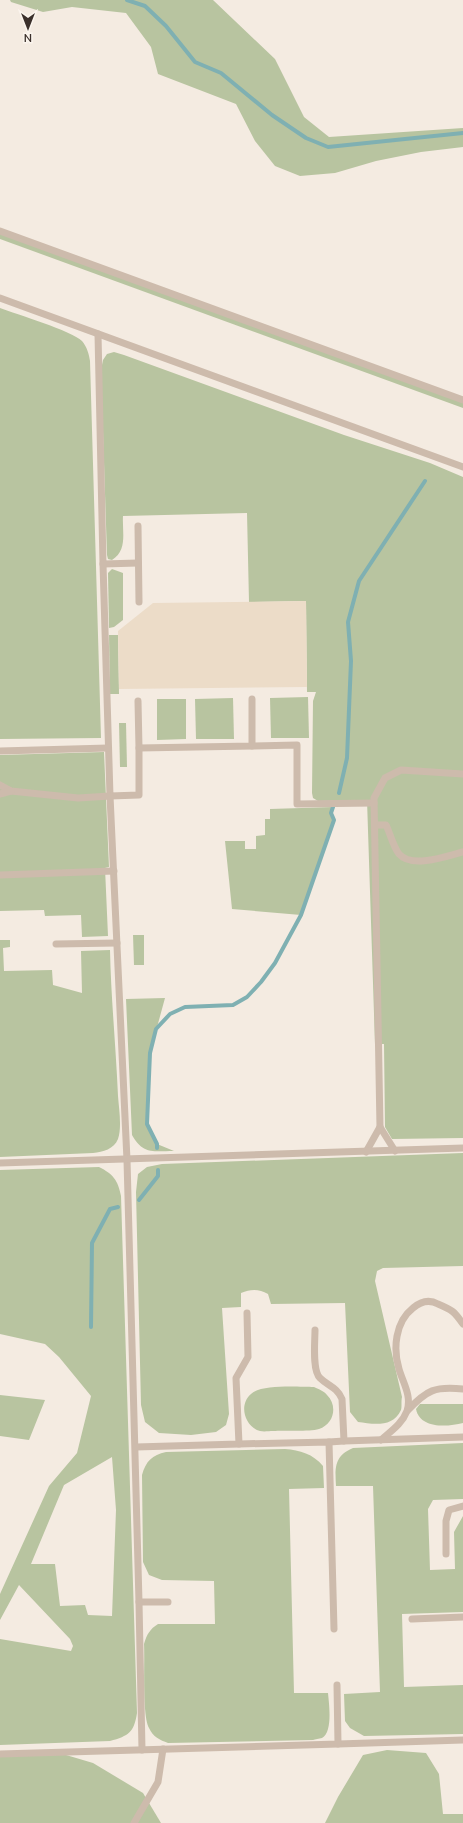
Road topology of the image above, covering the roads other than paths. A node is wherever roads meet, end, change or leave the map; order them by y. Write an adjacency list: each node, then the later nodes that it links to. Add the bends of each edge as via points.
1 (0, 231): 4 (lane)
2 (0, 298): 3 (lane)
3 (98, 334): 5 (lane); 8 (lane)
4 (463, 400)
5 (463, 467)
6 (138, 526): 7 (lane)
7 (138, 563): 8 (lane); 9 (lane)
8 (103, 564): 13 (lane)
9 (138, 602)
10 (252, 699): 12 (lane)
11 (138, 701): 14 (lane)
12 (252, 746): 14 (lane); 21 (lane, via 297,745 297,804)
13 (108, 748): 15 (lane); 20 (lane)
14 (138, 748): 20 (lane, via 139,795)
15 (0, 750)
16 (463, 774): 21 (lane, via 401,770 385,778 374,798)
17 (0, 785): 18 (lane)
18 (11, 791): 19 (lane); 20 (lane, via 78,798)
19 (0, 794)
20 (110, 796): 24 (lane)
21 (374, 803): 22 (lane)
22 (375, 825): 23 (lane, via 386,825 400,854 412,860 425,861); 28 (lane)
23 (463, 852)
24 (114, 870): 25 (lane); 26 (lane)
25 (0, 875)
26 (117, 943): 27 (lane); 32 (lane)
27 (56, 944)
28 (380, 1127): 30 (lane); 31 (lane)
29 (463, 1148): 30 (lane)
30 (395, 1151): 31 (lane)
31 (366, 1152): 32 (lane)
32 (127, 1160): 33 (lane); 44 (lane)
33 (0, 1163)
34 (247, 1313): 43 (lane, via 248,1357 236,1378)
35 (463, 1324): 38 (lane, via 454,1311 434,1302 420,1302 405,1314 396,1334 399,1368 408,1393)
36 (315, 1330): 41 (lane, via 316,1373 320,1379 340,1393)
37 (463, 1388): 38 (lane, via 443,1387 421,1396)
38 (408, 1410): 40 (lane, via 399,1425)
39 (463, 1438): 40 (lane)
40 (381, 1440): 41 (lane)
41 (344, 1441): 42 (lane)
42 (329, 1442): 43 (lane); 51 (lane)
43 (239, 1444): 44 (lane)
44 (136, 1447): 47 (lane)
45 (463, 1506): 46 (lane, via 449,1510 446,1521)
46 (446, 1554)
47 (138, 1602): 48 (lane); 56 (lane)
48 (168, 1602)
49 (463, 1617): 50 (lane)
50 (412, 1618)
51 (334, 1629)
52 (337, 1685): 54 (lane)
53 (463, 1740): 54 (lane)
54 (338, 1744): 55 (lane)
55 (162, 1749): 56 (lane); 58 (lane, via 158,1782)
56 (142, 1750): 57 (lane)
57 (0, 1754)
58 (134, 1823)

